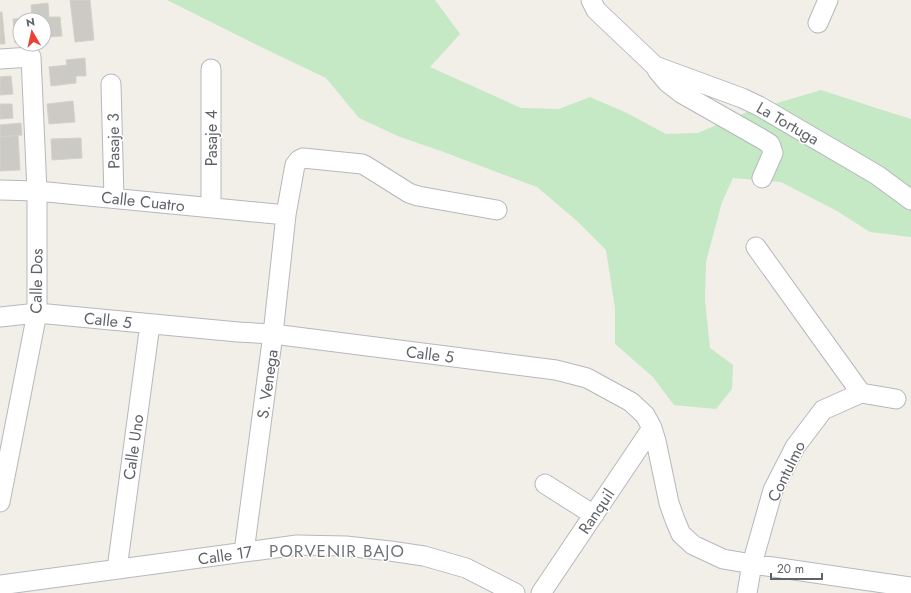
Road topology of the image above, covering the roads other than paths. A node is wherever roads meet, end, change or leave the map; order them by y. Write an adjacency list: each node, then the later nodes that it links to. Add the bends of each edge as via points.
1 (591, 0): 5 (street, La Tortuga, via 596,10)
2 (828, 0): 3 (street)
3 (818, 22)
4 (0, 59): 10 (street, Calle Dos, via 31,57)
5 (654, 66): 8 (street, La Tortuga, via 667,82 681,93 770,144 773,153); 12 (street, La Tortuga, via 759,106 877,175)
6 (211, 70): 13 (street, Pasaje 4)
7 (111, 84): 11 (street, Pasaje 3)
8 (762, 178)
9 (0, 190): 10 (street, Calle Cuatro)
10 (37, 191): 11 (street, Calle Cuatro); 17 (street, Calle Dos)
11 (114, 198): 13 (street, Calle Cuatro)
12 (911, 200)
13 (211, 208): 15 (street, Calle Cuatro)
14 (497, 210): 15 (street, S. Venega, via 409,193 362,164 303,158 296,165)
15 (286, 217): 20 (street, S. Venega)
16 (756, 247): 21 (street)
17 (37, 313): 18 (street, Calle 5); 19 (street, Calle 5); 25 (street, Calle Dos)
18 (0, 317)
19 (150, 324): 20 (street, Calle 5); 29 (street, Calle Uno)
20 (273, 334): 23 (street, Calle 5, via 556,370 587,378 631,402 645,415); 27 (street, S. Venega)
21 (860, 393): 22 (street); 28 (street, Contulmo, via 822,410 794,447 773,490)
22 (896, 399)
23 (652, 428): 26 (street, Ranquil); 28 (street, Calle 5, via 669,503 681,534 693,545 723,558)
24 (545, 484): 26 (street)
25 (0, 502)
26 (594, 515): 33 (street, Ranquil)
27 (244, 552): 29 (street, Calle 17); 32 (street, Calle 17, via 297,545 346,546 424,556 466,568)
28 (752, 564): 31 (street, Calle 5); 34 (street, Contulmo)
29 (117, 569): 30 (street, Calle 17)
30 (0, 585)
31 (911, 587)
32 (515, 593)
33 (541, 593)
34 (748, 593)

